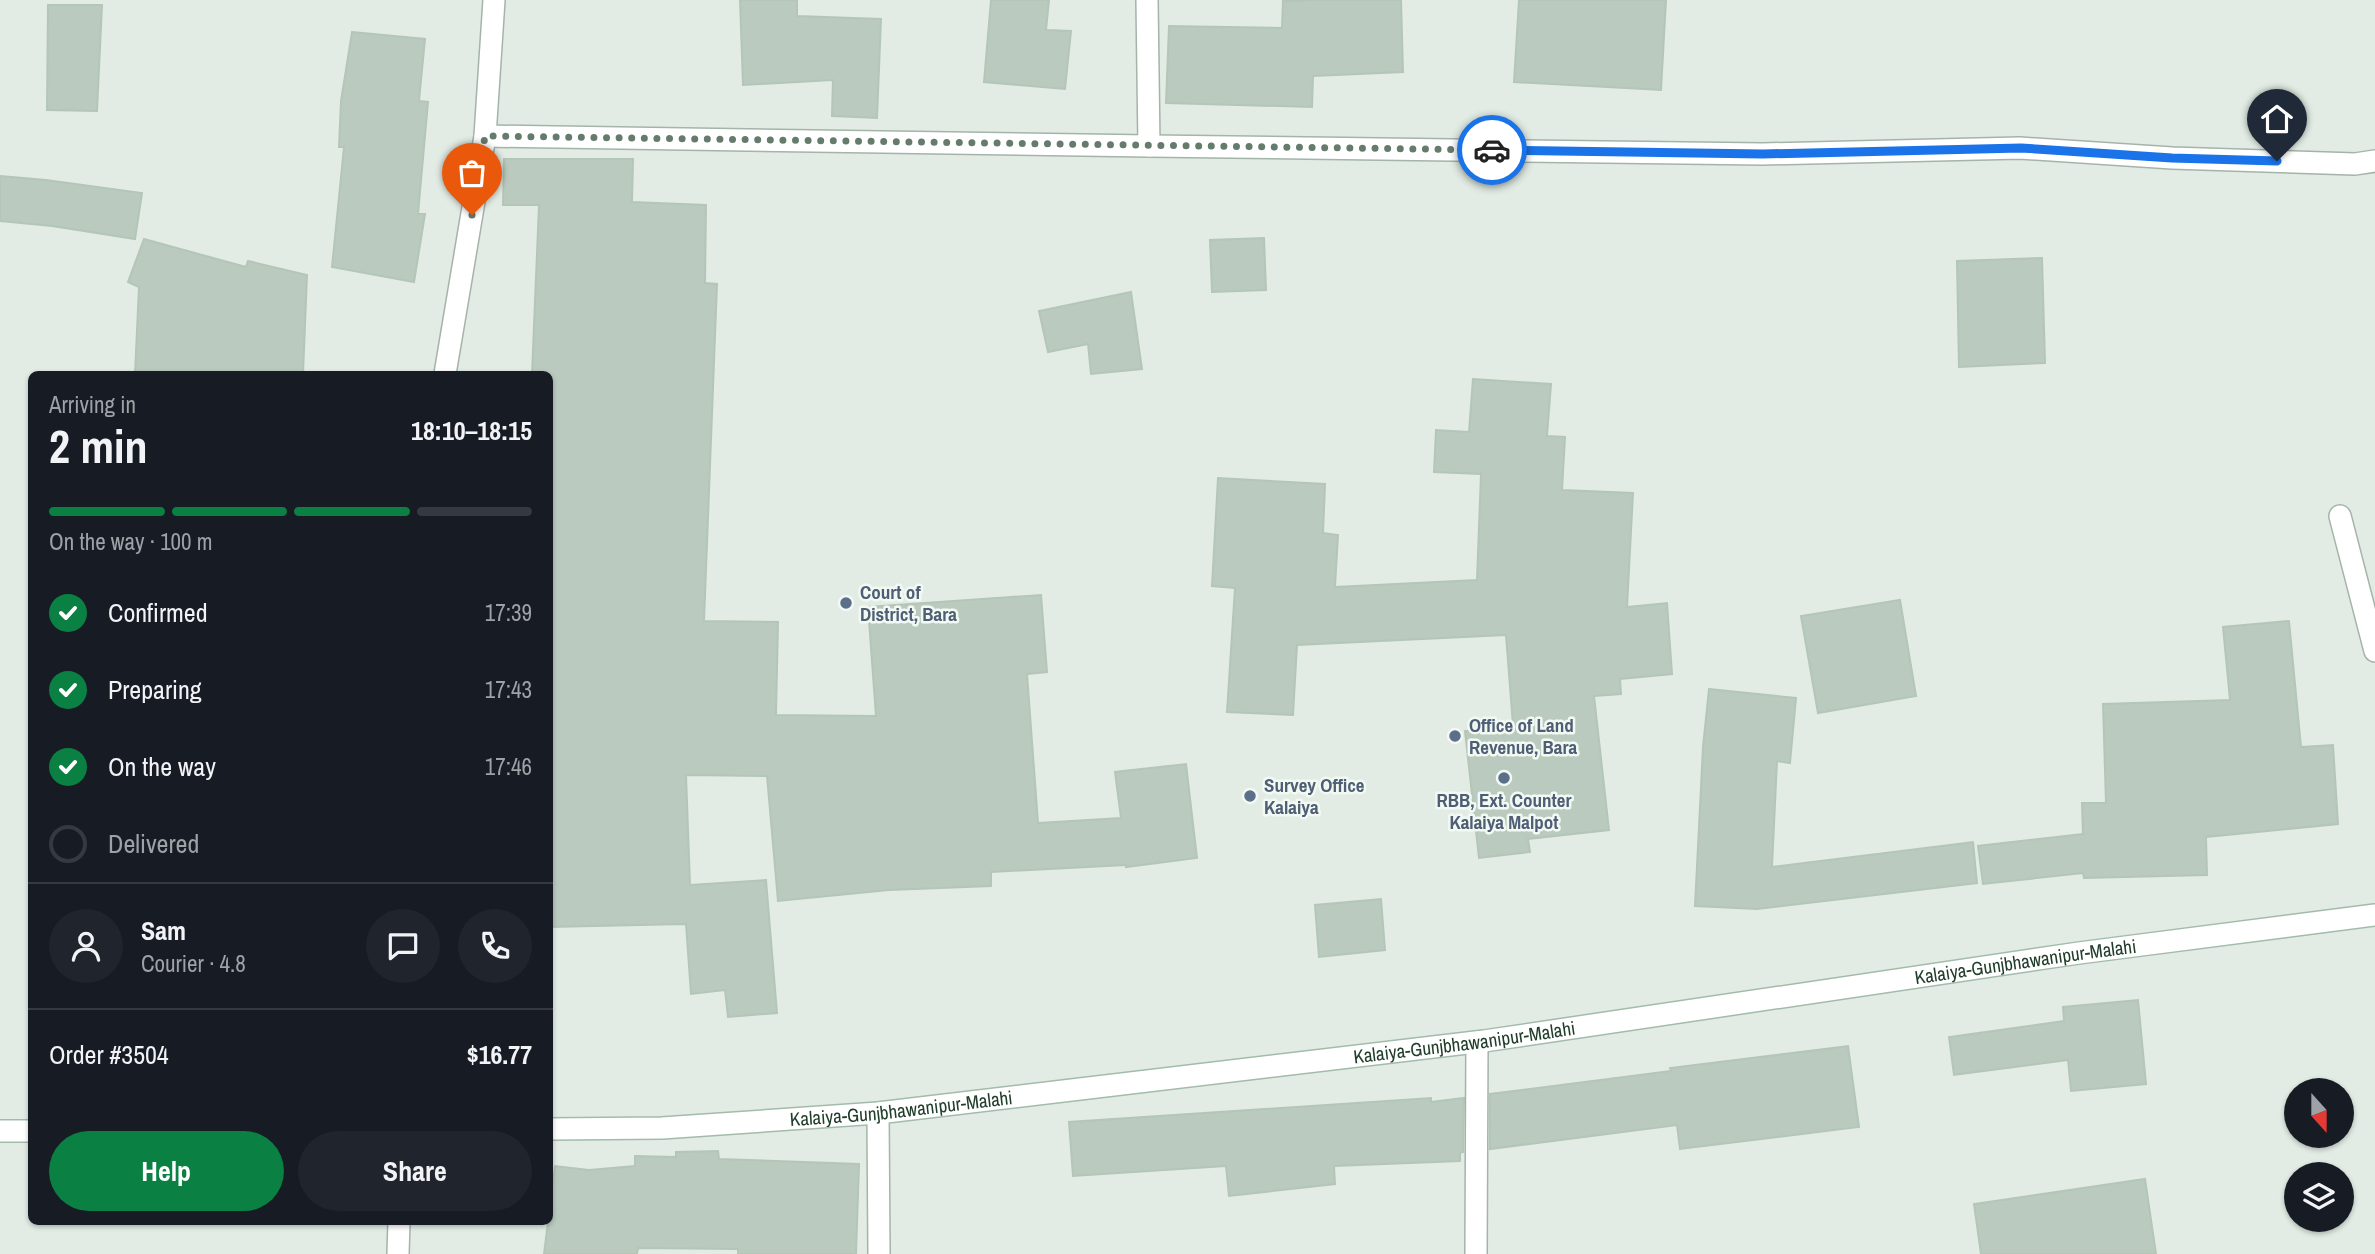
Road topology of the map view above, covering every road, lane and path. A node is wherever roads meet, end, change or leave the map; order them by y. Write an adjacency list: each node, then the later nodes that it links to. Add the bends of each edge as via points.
1 (494, 0): 3 (street)
2 (1147, 0): 4 (street)
3 (485, 136): 4 (street); 6 (street)
4 (1149, 146): 5 (street, via 1763,154 2021,148 2172,158)
5 (2375, 161)
6 (446, 371)
7 (2340, 516): 8 (street)
8 (2375, 651)
9 (2375, 915): 10 (street, Kalaiya-Gunjbhawanipur-Malahi, via 2079,953)
10 (1477, 1042): 11 (street, Kalaiya-Gunjbhawanipur-Malahi); 18 (street)
11 (878, 1112): 12 (street, Kalaiya-Gunjbhawanipur-Malahi, via 662,1128); 17 (street)
12 (553, 1129)
13 (28, 1130): 14 (street)
14 (0, 1131)
15 (399, 1225): 16 (street)
16 (398, 1254)
17 (879, 1254)
18 (1476, 1254)

